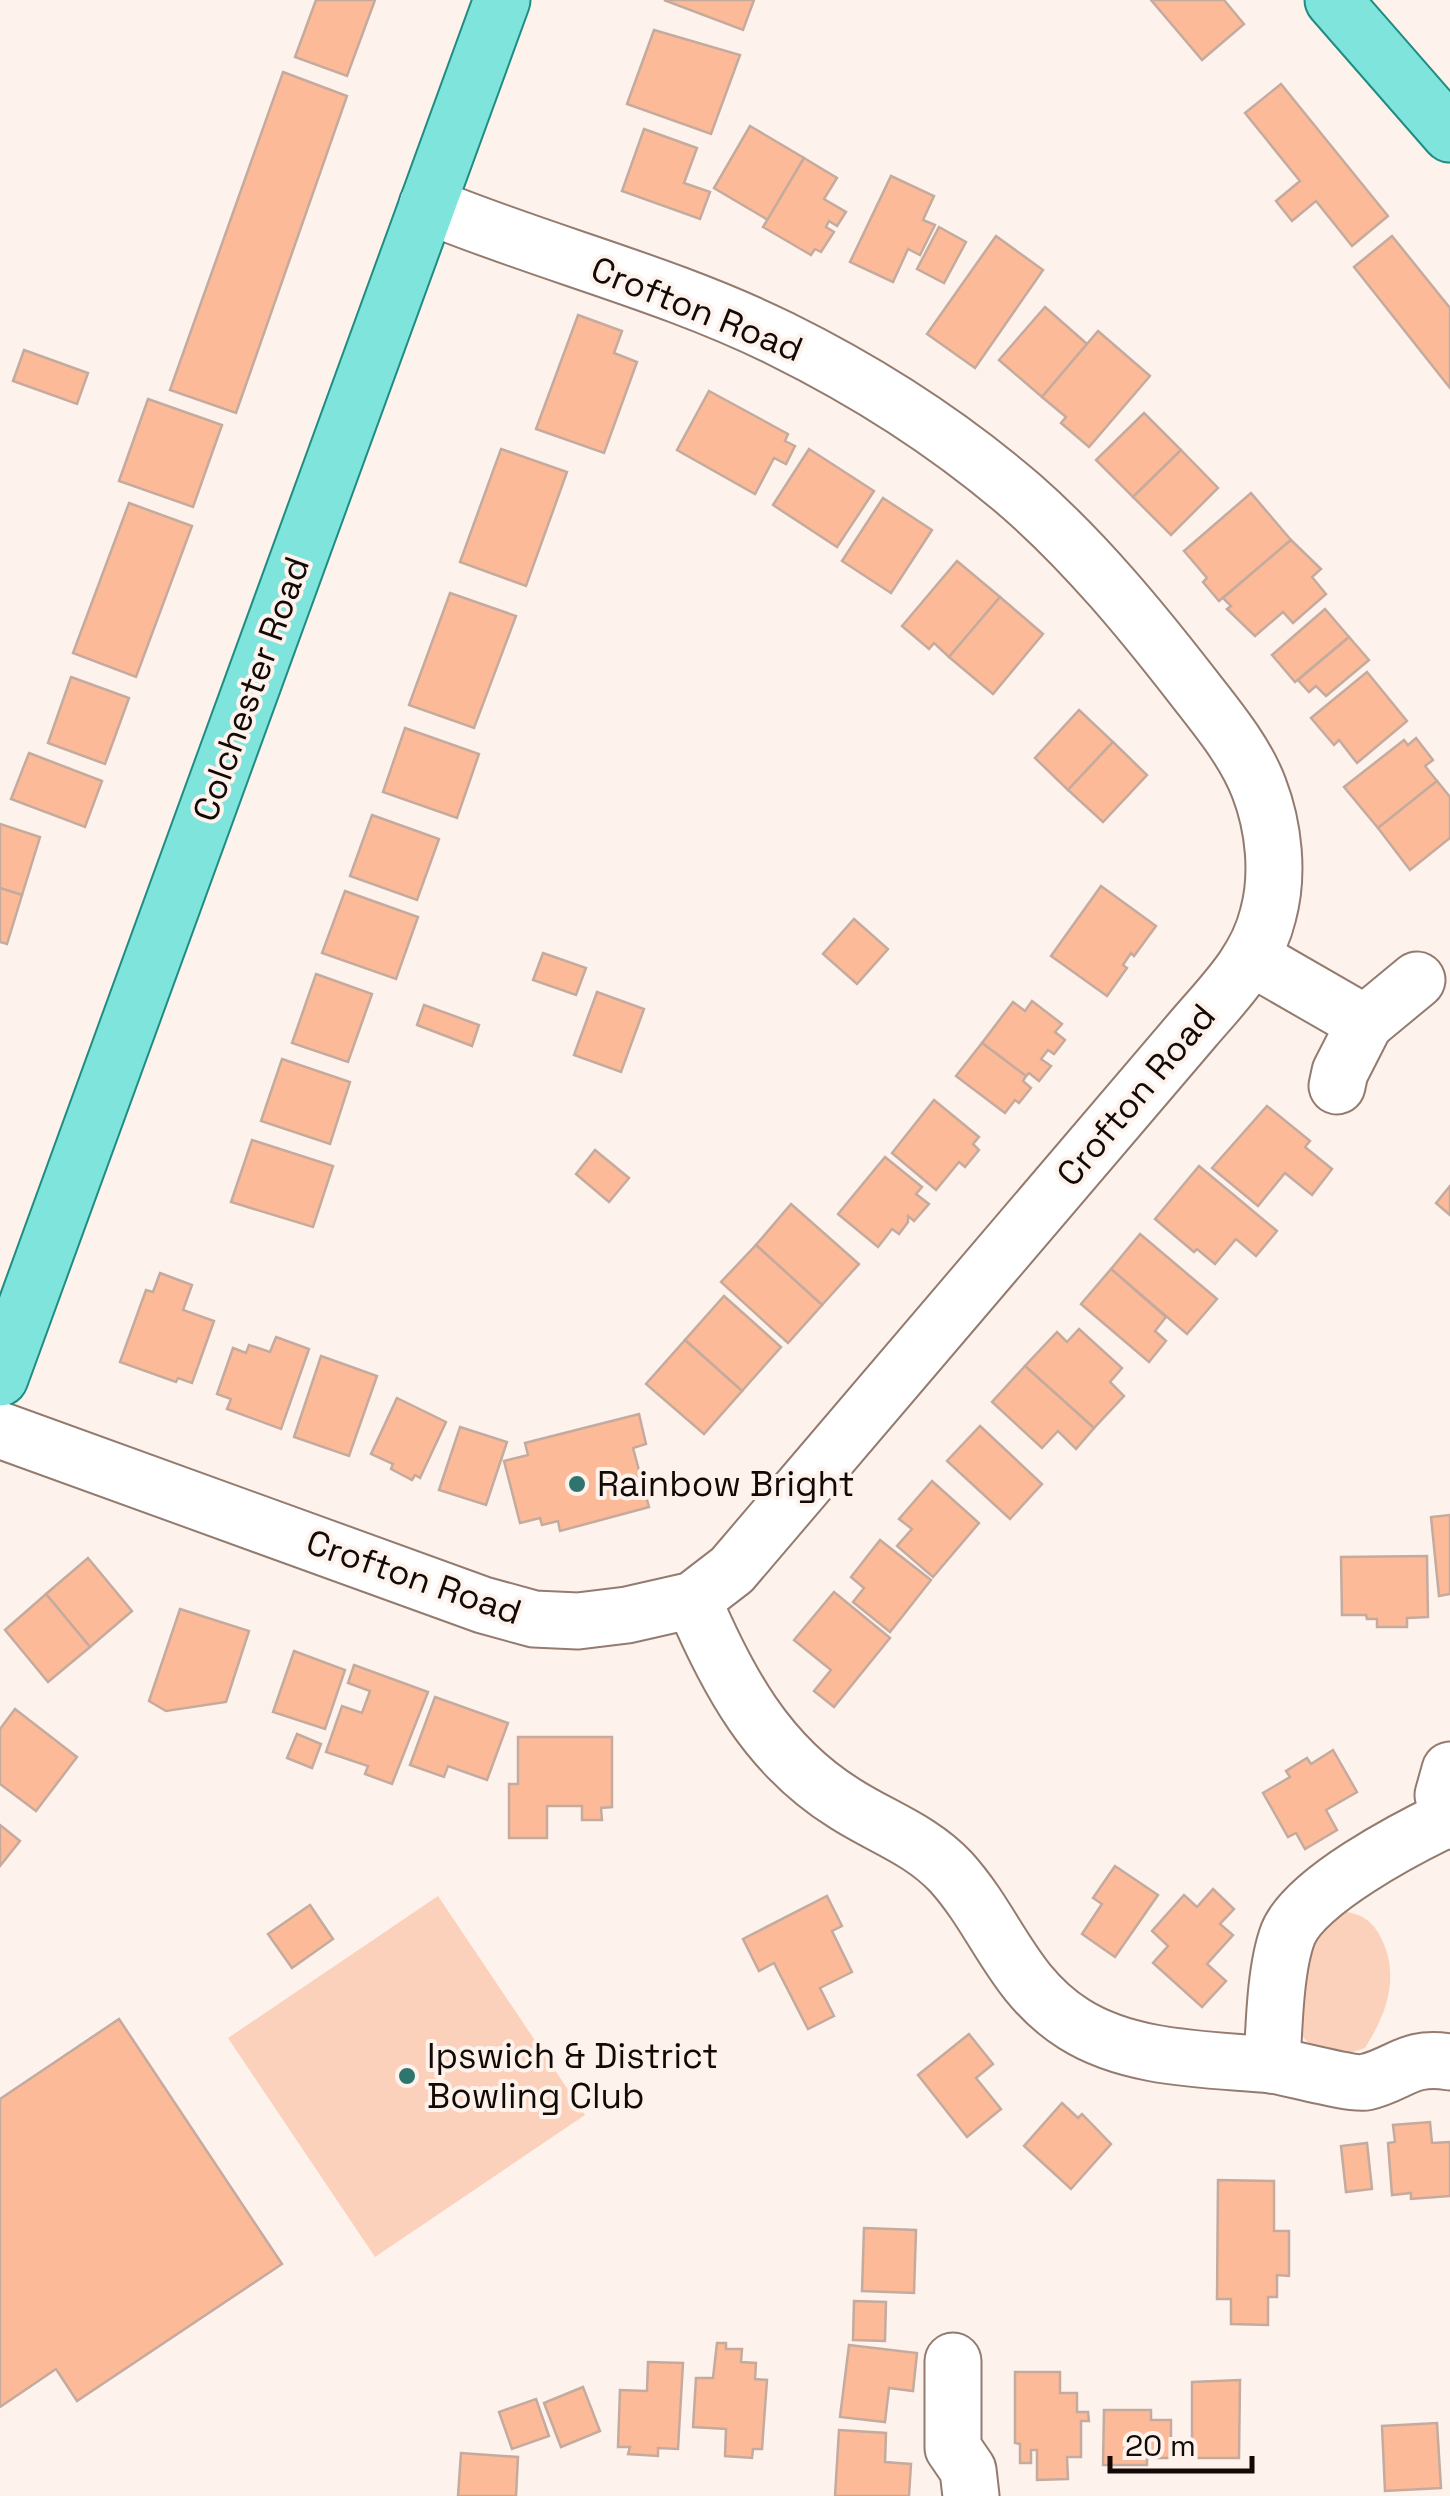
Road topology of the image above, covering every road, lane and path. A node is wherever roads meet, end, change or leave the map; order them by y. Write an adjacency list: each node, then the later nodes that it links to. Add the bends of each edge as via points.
1 (502, 0): 4 (main road, Colchester Road)
2 (1333, 0): 3 (main road)
3 (1450, 134)
4 (427, 205): 5 (street, Crofton Road, via 782,339 938,433 1022,497 1163,648 1258,784 1274,868 1269,914); 9 (main road, Colchester Road)
5 (1252, 958): 7 (street); 11 (street, Crofton Road, via 732,1570)
6 (1417, 980): 7 (street)
7 (1364, 1023): 8 (street)
8 (1337, 1086)
9 (0, 1378)
10 (0, 1430): 11 (street, Crofton Road, via 534,1618 578,1621)
11 (692, 1600): 15 (street, via 721,1666 778,1746 846,1805 930,1852 975,1901 1035,1992 1072,2023 1136,2049)
12 (1450, 1770): 13 (street, via 1443,1794)
13 (1449, 1820): 15 (street, via 1378,1856 1302,1911 1288,1934)
14 (1450, 2062): 15 (street, via 1401,2065 1364,2083)
15 (1272, 2065)
16 (953, 2361): 17 (street, via 952,2448 968,2470)
17 (971, 2496)

